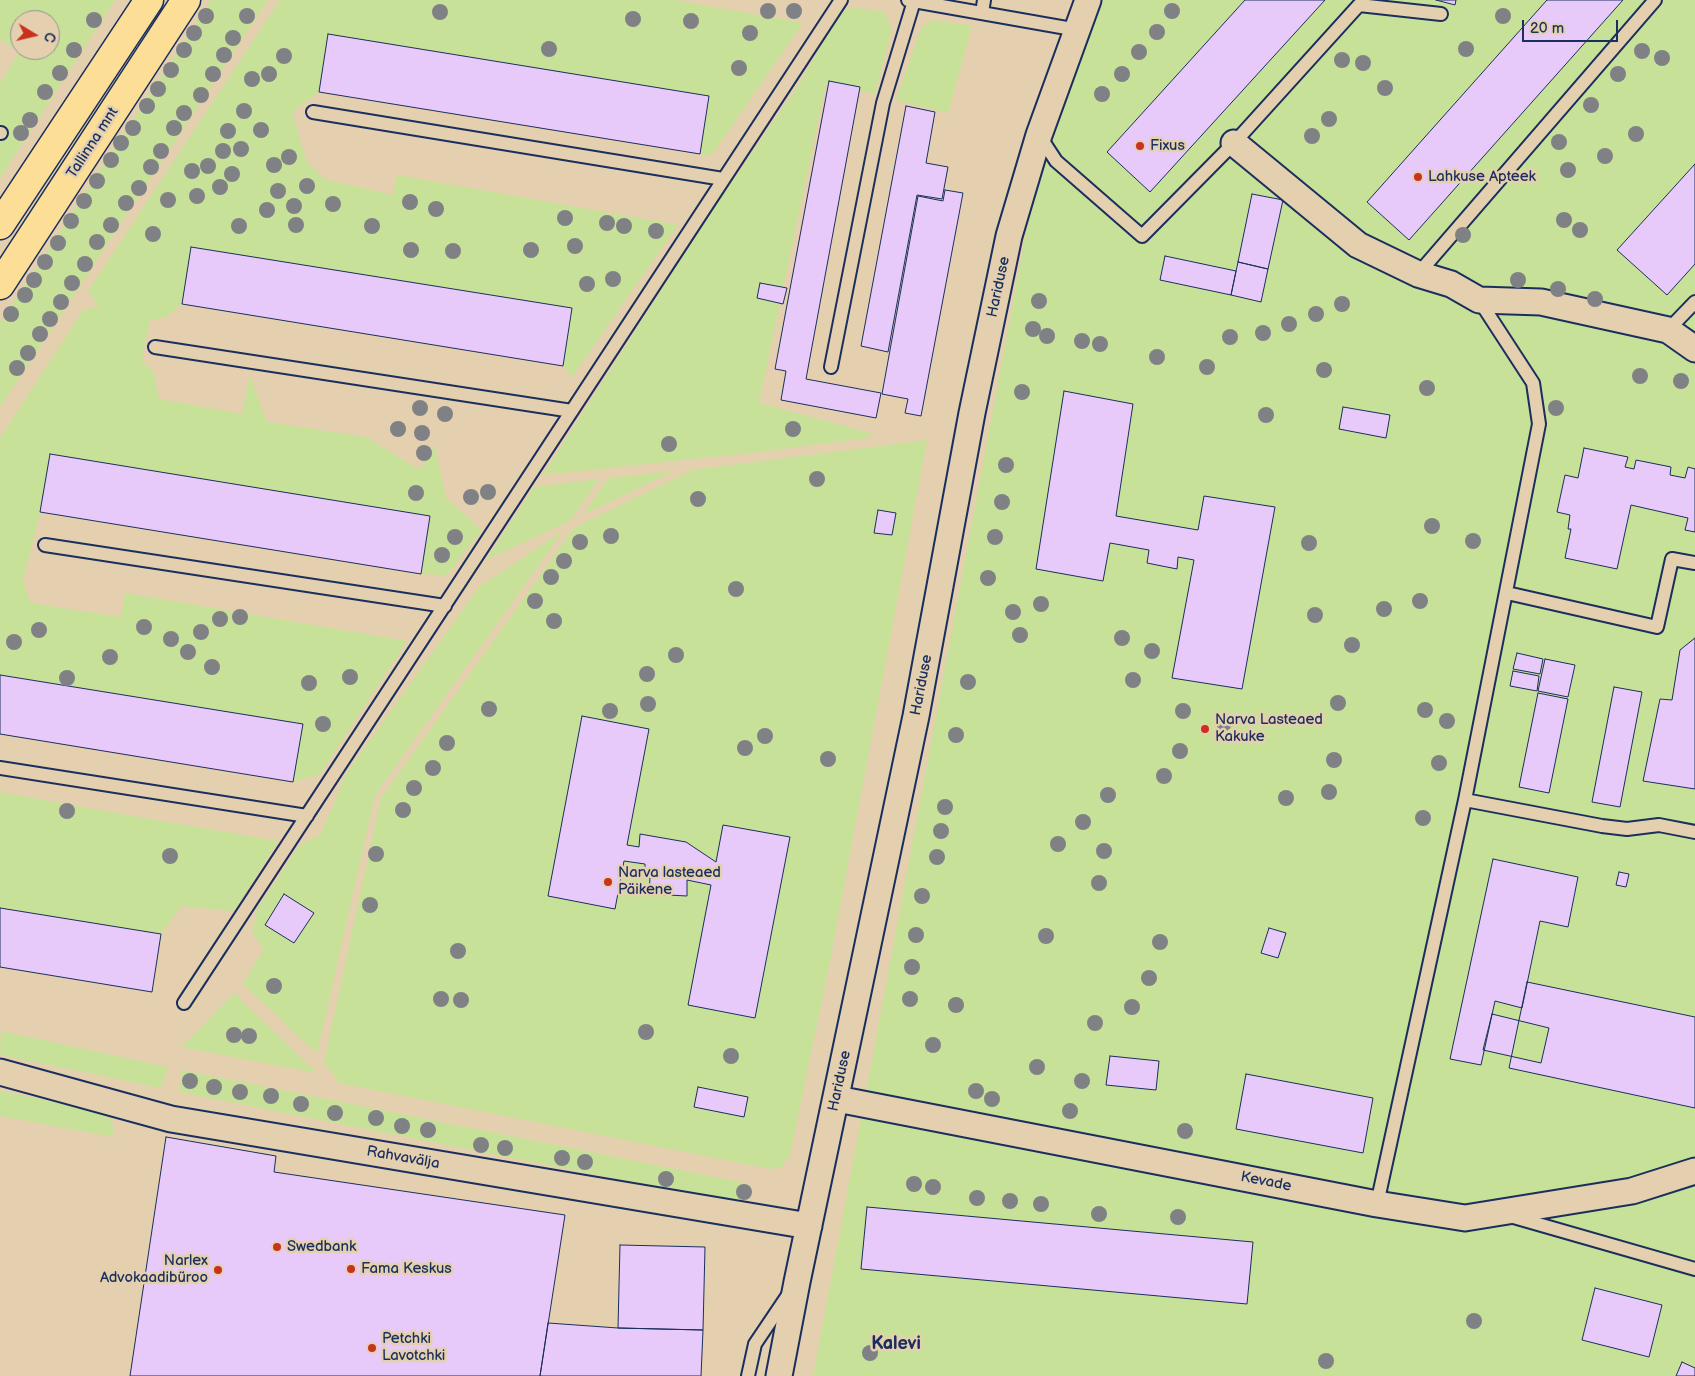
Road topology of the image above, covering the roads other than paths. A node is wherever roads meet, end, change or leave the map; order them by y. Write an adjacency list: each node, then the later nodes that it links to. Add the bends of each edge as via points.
1 (149, 0): 15 (highway)
2 (186, 0): 17 (highway, Tallinna mnt)
3 (841, 0): 14 (lane)
4 (911, 0): 8 (lane); 23 (lane, via 883,103)
5 (984, 0): 8 (lane)
6 (1088, 0): 10 (street, Hariduse)
7 (1655, 0): 16 (lane)
8 (982, 14): 10 (lane)
9 (1441, 14): 13 (lane, via 1359,5)
10 (1078, 30): 12 (street, Hariduse)
11 (313, 112): 14 (lane)
12 (1039, 135): 13 (lane, via 1056,161 1142,236); 35 (street, Hariduse, via 1009,236 972,413 916,716)
13 (1234, 143): 16 (street, via 1358,245)
14 (724, 179): 24 (lane)
15 (0, 225)
16 (1418, 274): 18 (street, via 1450,284)
17 (0, 285)
18 (1479, 300): 20 (street, via 1541,302); 27 (lane, via 1533,383 1540,424)
19 (1695, 302): 20 (lane)
20 (1668, 330): 22 (street)
21 (154, 347): 24 (lane)
22 (1695, 349)
23 (831, 367)
24 (572, 411): 28 (lane)
25 (45, 545): 28 (lane)
26 (1695, 563): 27 (lane, via 1672,559 1657,627)
27 (1507, 593): 30 (lane)
28 (445, 606): 31 (lane)
29 (0, 768): 31 (lane)
30 (1465, 800): 32 (lane, via 1602,826 1627,829 1659,825); 37 (lane)
31 (307, 816): 33 (lane)
32 (1695, 832)
33 (184, 1003)
34 (0, 1072): 39 (street, Rahvavälja, via 171,1119)
35 (837, 1099): 37 (street, Kevade); 39 (street, Hariduse)
36 (1695, 1172): 38 (street, Kevade, via 1632,1191)
37 (1377, 1204): 38 (street, Kevade, via 1465,1218)
38 (1498, 1213): 40 (lane)
39 (809, 1226): 41 (street, Hariduse)
40 (1695, 1269)
41 (797, 1282): 42 (lane, via 755,1344); 43 (street, Hariduse)
42 (748, 1376)
43 (779, 1376)

